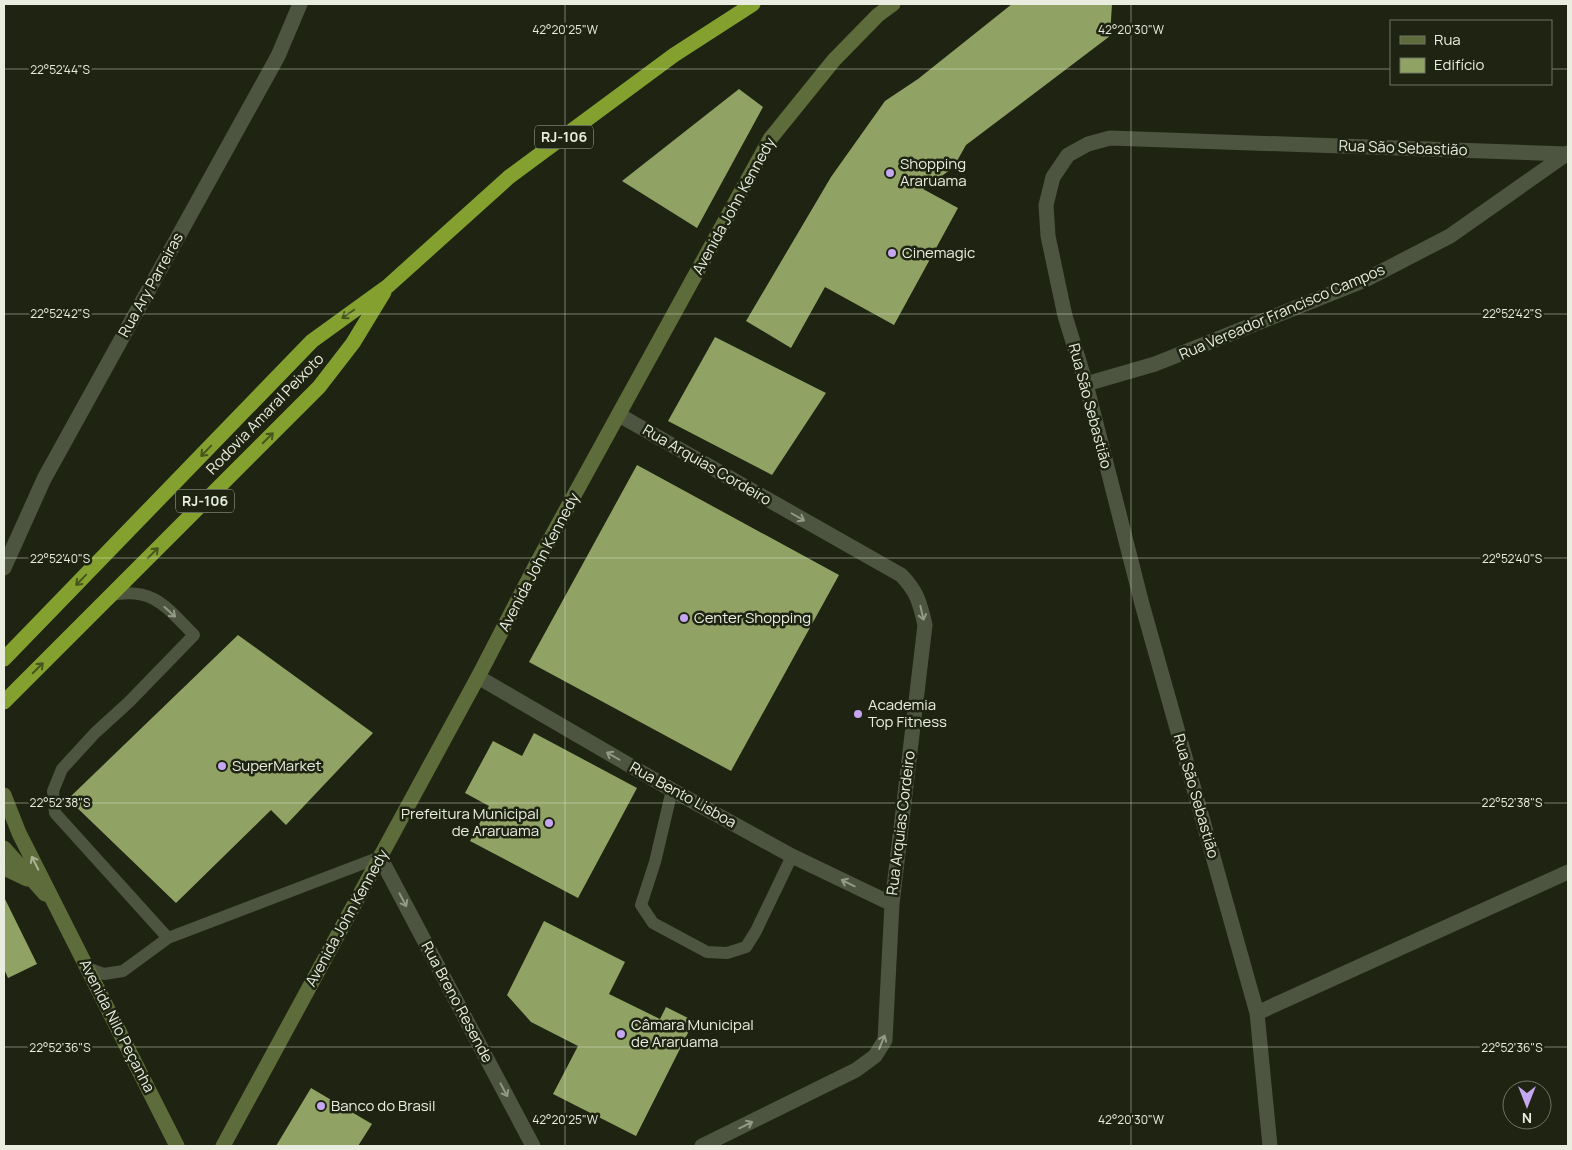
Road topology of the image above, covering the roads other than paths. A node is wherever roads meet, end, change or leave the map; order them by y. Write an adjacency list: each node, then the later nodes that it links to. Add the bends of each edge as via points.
1 (300, 4): 8 (street, Rua Ary Parreiras, via 278,56 44,478)
2 (753, 4): 5 (highway, Rodovia Amaral Peixoto / RJ-106, via 674,55 509,177)
3 (893, 4): 7 (main road, Avenida John Kennedy, via 834,60 770,139)
4 (1567, 154): 6 (street, Rua Vereador Francisco Campos, via 1450,236 1365,280 1155,364); 6 (street, Rua São Sebastião, via 1110,138 1088,144 1068,155 1053,176 1046,205 1048,236 1065,316)
5 (388, 286): 9 (highway, Rodovia Amaral Peixoto / RJ-106, one-way to 5, via 319,387 353,343); 10 (highway, Rodovia Amaral Peixoto / RJ-106, one-way to 10, via 312,341)
6 (1086, 384): 25 (street, Rua São Sebastião, via 1142,604)
7 (619, 415): 11 (main road, Avenida John Kennedy); 21 (street, Rua Arquias Cordeiro, one-way to 21, via 900,575 912,586 925,625)
8 (4, 568)
9 (111, 595): 12 (highway, Rodovia Amaral Peixoto / RJ-106, one-way to 9); 23 (lane, one-way to 23, via 126,592 149,595 194,635 129,702 94,732 62,769 53,791 55,813)
10 (4, 659)
11 (478, 678): 13 (street, Rua Bento Lisboa, one-way to 11); 17 (main road, Avenida John Kennedy)
12 (4, 702)
13 (672, 790): 16 (street, Rua Bento Lisboa); 16 (lane, via 641,905 653,923 707,952 727,953 746,947)
14 (4, 795): 22 (main road, Avenida Nilo Peçanha, one-way to 14, via 15,825)
15 (4, 848): 20 (main road, Avenida Nilo Peçanha)
16 (792, 856): 21 (street, Rua Bento Lisboa, one-way to 16)
17 (380, 857): 23 (lane); 27 (main road, Avenida John Kennedy); 28 (street, Rua Breno Resende, one-way to 28)
18 (4, 868): 20 (main road)
19 (1568, 872): 25 (street)
20 (32, 880): 22 (main road, Avenida Nilo Peçanha)
21 (892, 904): 29 (street, Rua Arquias Cordeiro, one-way to 21, via 856,1070 875,1056 885,1040)
22 (57, 906): 24 (main road, Avenida Nilo Peçanha)
23 (168, 938): 24 (lane, via 123,971 104,974)
24 (88, 968): 26 (main road, Avenida Nilo Peçanha)
25 (1257, 1013): 30 (street, Rua São Sebastião)
26 (177, 1146)
27 (222, 1146)
28 (533, 1146)
29 (702, 1146)
30 (1270, 1146)

